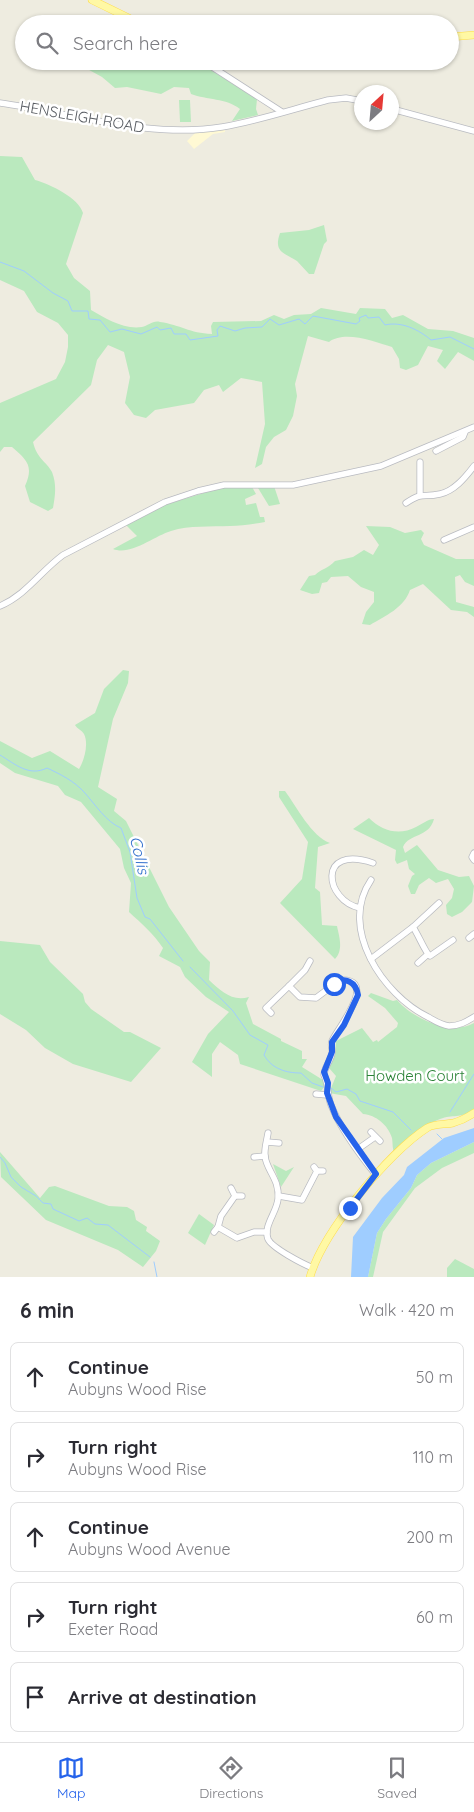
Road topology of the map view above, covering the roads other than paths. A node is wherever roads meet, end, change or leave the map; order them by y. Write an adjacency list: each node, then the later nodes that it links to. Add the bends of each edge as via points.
1 (92, 0): 2 (main road)
2 (123, 15)
3 (474, 35): 4 (main road)
4 (459, 36)
5 (217, 70): 9 (street)
6 (354, 100): 9 (street, HENSLEIGH ROAD, via 328,100)
7 (0, 103): 9 (street, HENSLEIGH ROAD, via 159,129 220,127)
8 (399, 111): 10 (street)
9 (282, 112)
10 (474, 131)
11 (474, 427): 12 (street)
12 (465, 432): 13 (street, via 464,437); 20 (street, via 381,466 293,485 224,485 165,502 63,555 51,563 28,589)
13 (436, 451)
14 (420, 462): 16 (street)
15 (474, 466): 16 (street, via 451,489 438,494)
16 (420, 494): 17 (street)
17 (406, 504)
18 (474, 528): 19 (street)
19 (447, 537)
20 (0, 606)
21 (474, 853): 22 (street)
22 (474, 860)
23 (373, 863): 26 (street, via 351,858 340,862 333,871 333,881 340,895 347,903)
24 (371, 880): 26 (street)
25 (439, 903): 27 (street)
26 (360, 908): 30 (street, via 360,926)
27 (412, 927): 29 (street, via 421,937); 30 (street)
28 (453, 940): 29 (street, via 432,956)
29 (427, 955): 32 (street)
30 (371, 959): 35 (street, via 394,992 422,1014 447,1026 458,1025)
31 (310, 961): 33 (street)
32 (418, 963)
33 (289, 986): 34 (street, via 264,1006); 37 (street, via 300,997 309,1000 340,980 350,982 357,989 357,998 332,1042 332,1052 324,1072)
34 (271, 1014)
35 (474, 1017)
36 (316, 1094): 37 (street)
37 (328, 1095): 43 (street, via 336,1117)
38 (474, 1113): 47 (main road, via 451,1123 432,1126)
39 (268, 1133): 41 (street)
40 (380, 1141): 43 (street, via 373,1134)
41 (267, 1142): 42 (street); 44 (street)
42 (279, 1143)
43 (358, 1149): 47 (street)
44 (265, 1156): 45 (street); 51 (street, via 275,1177)
45 (254, 1157)
46 (318, 1169): 51 (street, via 303,1203)
47 (376, 1174): 53 (main road, via 326,1241)
48 (232, 1188): 49 (street)
49 (234, 1196): 50 (street); 52 (street, via 216,1230 237,1238 254,1232)
50 (242, 1196)
51 (279, 1196): 52 (street)
52 (267, 1232): 53 (street, via 274,1246)
53 (313, 1268): 54 (main road)
54 (310, 1277)

